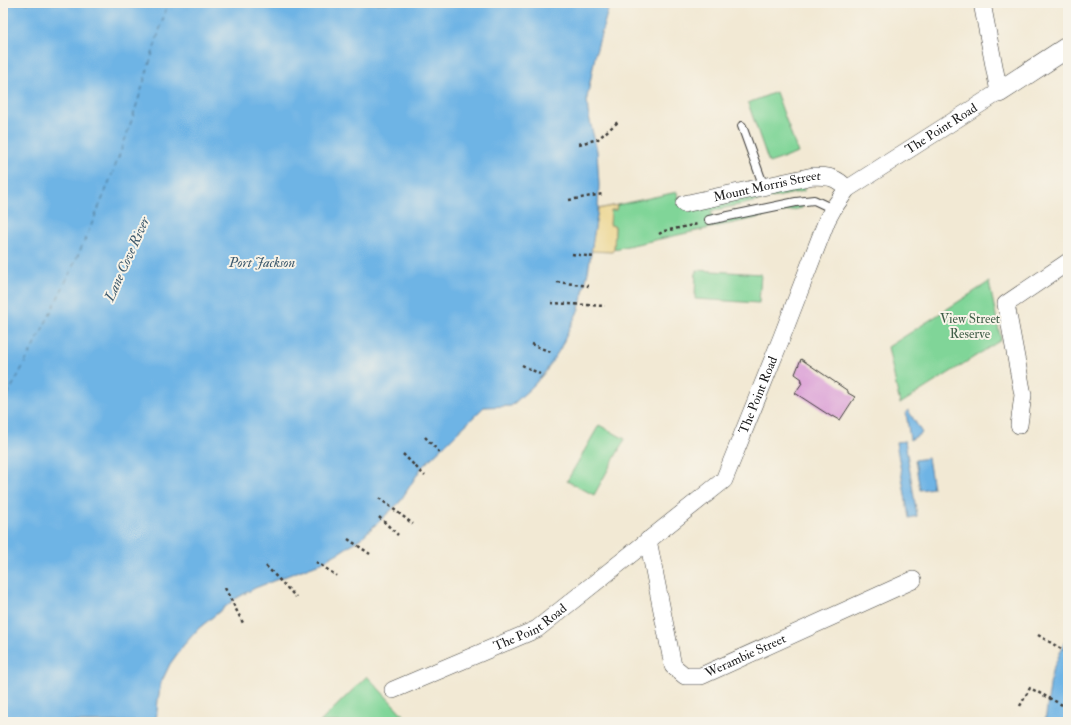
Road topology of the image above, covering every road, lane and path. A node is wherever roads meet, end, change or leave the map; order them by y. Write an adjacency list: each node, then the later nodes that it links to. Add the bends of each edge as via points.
1 (982, 3): 3 (street)
2 (1068, 47): 3 (street, The Point Road)
3 (999, 92): 8 (street, The Point Road)
4 (618, 121): 6 (path, via 598,139)
5 (742, 126): 7 (lane)
6 (579, 144)
7 (764, 186): 8 (street, Mount Morris Street, via 813,176 829,176); 11 (street, Mount Morris Street)
8 (848, 189): 12 (street, The Point Road)
9 (603, 194): 10 (path)
10 (569, 200)
11 (684, 204)
12 (833, 209): 13 (lane, via 814,200); 36 (street, The Point Road, via 724,480)
13 (709, 220): 14 (path)
14 (659, 234)
15 (572, 254): 16 (path)
16 (594, 257)
17 (1068, 262): 26 (street, via 1006,304 1023,395)
18 (557, 282): 19 (path)
19 (589, 286)
20 (551, 303): 21 (path)
21 (605, 306)
22 (531, 344): 23 (path)
23 (553, 353)
24 (522, 365): 25 (path)
25 (540, 374)
26 (1019, 425)
27 (425, 437): 29 (path)
28 (403, 454): 30 (path)
29 (441, 454)
30 (425, 476)
31 (379, 498): 33 (path)
32 (378, 517): 34 (path)
33 (413, 524)
34 (398, 535)
35 (348, 539): 37 (path)
36 (648, 540): 41 (street, Werambie Street, via 673,666 685,676 701,676); 47 (street, The Point Road, via 537,629)
37 (370, 554)
38 (316, 562): 40 (path)
39 (266, 566): 43 (path)
40 (337, 576)
41 (913, 580)
42 (225, 588): 44 (path)
43 (296, 598)
44 (243, 623)
45 (1038, 635): 46 (path)
46 (1068, 653)
47 (393, 690)
48 (1020, 706): 49 (path, via 1030,688)
49 (1068, 708)

